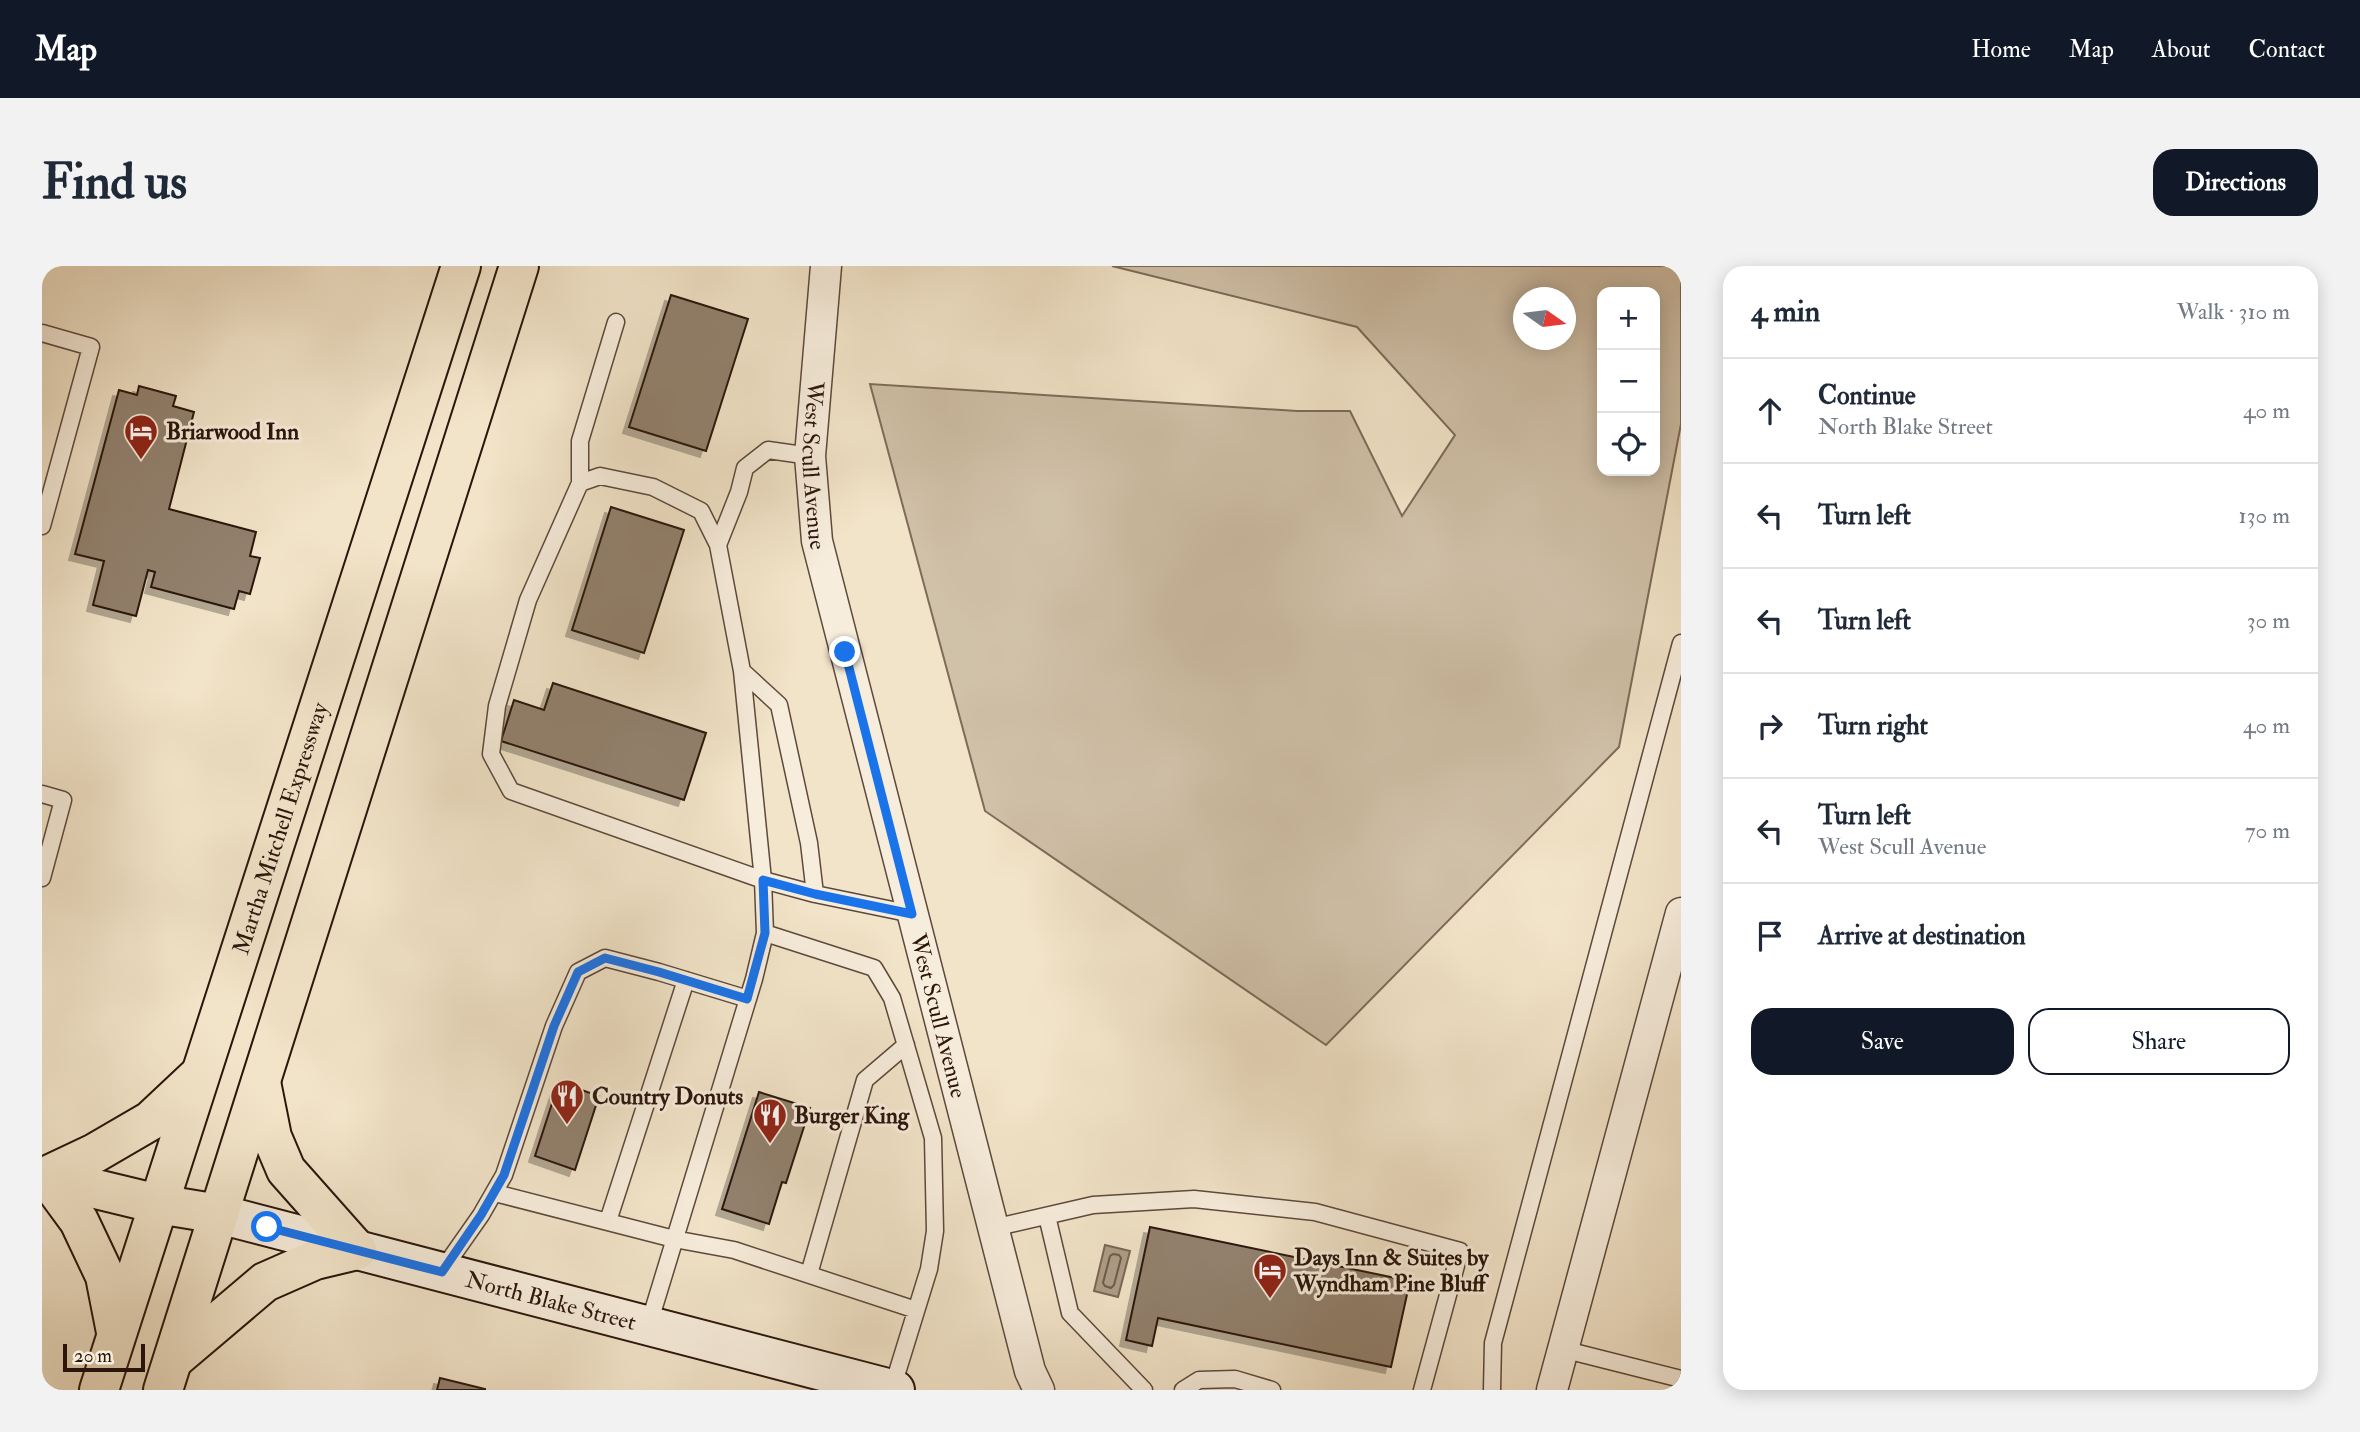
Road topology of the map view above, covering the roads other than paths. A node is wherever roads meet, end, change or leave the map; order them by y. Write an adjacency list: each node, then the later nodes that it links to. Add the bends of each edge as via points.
1 (461, 266): 22 (main road, Martha Mitchell Expressway)
2 (519, 266): 23 (main road)
3 (826, 266): 6 (street, West Scull Avenue)
4 (616, 322): 7 (lane, via 580,441)
5 (42, 333): 8 (lane, via 91,347)
6 (810, 456): 9 (lane, via 768,450 745,468); 16 (street, West Scull Avenue, via 817,541)
7 (580, 483): 9 (lane, via 600,476 653,487 701,511); 14 (lane, via 528,600 497,706 491,754 511,791)
8 (42, 526)
9 (718, 545): 11 (lane)
10 (1681, 643): 49 (lane, via 1493,1343)
11 (742, 671): 14 (lane); 15 (lane, via 779,705 809,843)
12 (42, 794): 13 (lane, via 63,800)
13 (42, 878)
14 (763, 880): 15 (lane); 18 (lane)
15 (815, 894): 16 (lane)
16 (912, 914): 30 (street, West Scull Avenue)
17 (1681, 914): 38 (street)
18 (765, 933): 20 (lane); 21 (lane, via 874,968 892,998)
19 (686, 980): 20 (lane); 25 (lane, via 605,958 578,972); 29 (lane)
20 (747, 999): 31 (lane)
21 (906, 1045): 34 (lane, via 865,1080); 35 (lane, via 933,1138 935,1231)
22 (201, 1074): 24 (main road, via 150,1121); 26 (main road, Martha Mitchell Expressway)
23 (260, 1081): 27 (main road); 32 (main road, via 272,1137 286,1170)
24 (44, 1176): 26 (main road, North Blake Street); 37 (main road, via 79,1221 106,1276)
25 (495, 1193): 29 (lane); 33 (lane)
26 (158, 1204): 27 (main road, North Blake Street); 37 (main road, Martha Mitchell Expressway)
27 (219, 1214): 32 (main road, North Blake Street); 39 (main road)
28 (1047, 1216): 30 (lane); 45 (lane, via 1070,1313); 48 (lane, via 1093,1205 1195,1199 1315,1212 1460,1251)
29 (608, 1221): 31 (lane)
30 (993, 1228): 44 (street, West Scull Avenue)
31 (674, 1239): 34 (lane, via 734,1250); 36 (lane)
32 (358, 1250): 33 (main road, North Blake Street); 39 (main road, via 316,1259 265,1282)
33 (442, 1272): 36 (main road, North Blake Street)
34 (809, 1274): 35 (lane)
35 (916, 1310): 43 (lane)
36 (648, 1327): 41 (main road, North Blake Street)
37 (117, 1335): 42 (main road, Martha Mitchell Expressway)
38 (1562, 1349): 40 (lane); 50 (street)
39 (168, 1375)
40 (1681, 1379)
41 (852, 1385): 43 (main road, North Blake Street)
42 (99, 1390)
43 (893, 1390)
44 (1039, 1390)
45 (1144, 1390)
46 (1183, 1390): 47 (lane, via 1199,1380 1235,1379)
47 (1272, 1390)
48 (1422, 1390)
49 (1492, 1390)
50 (1552, 1390)

